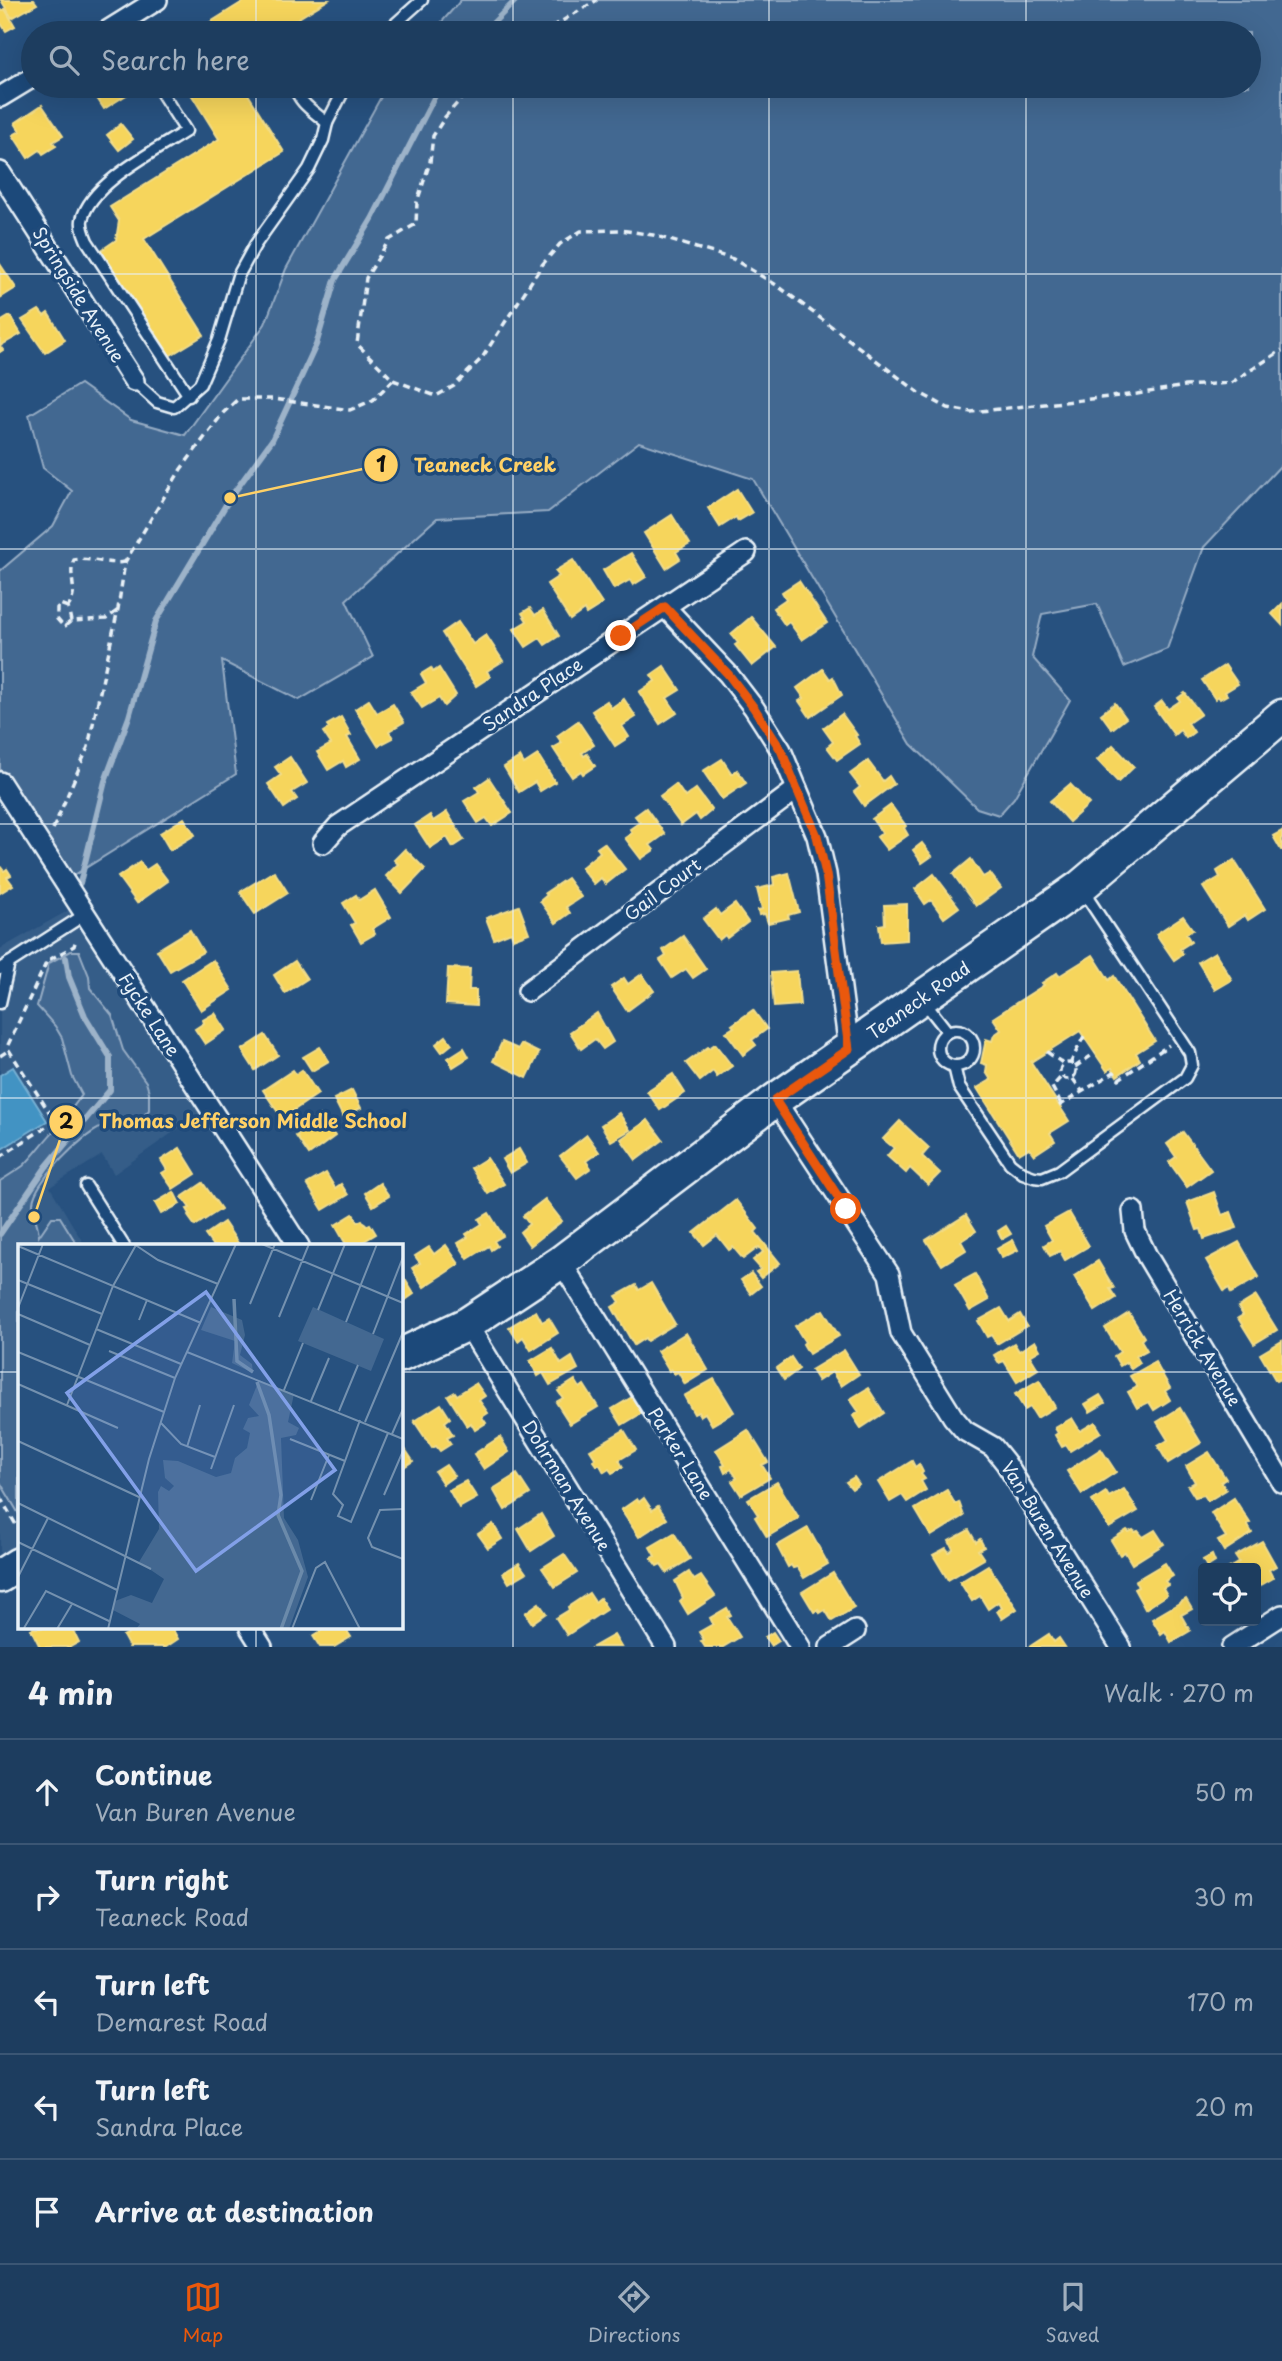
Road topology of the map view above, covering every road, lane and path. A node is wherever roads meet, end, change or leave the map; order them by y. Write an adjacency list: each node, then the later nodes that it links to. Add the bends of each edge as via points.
1 (158, 0): 4 (street)
2 (422, 0): 5 (lane)
3 (597, 0): 6 (path)
4 (124, 21)
5 (398, 21)
6 (562, 21)
7 (21, 84): 8 (street)
8 (0, 97)
9 (164, 98): 18 (lane, via 186,131 103,188 85,213 82,226 86,242)
10 (299, 98): 13 (lane)
11 (340, 98): 13 (lane)
12 (464, 98): 16 (path, via 433,136 416,224 389,240 366,278 358,344)
13 (327, 123): 18 (lane, via 309,169 238,276 219,340 200,384)
14 (0, 172): 17 (street, Springside Avenue)
15 (1282, 350): 16 (path, via 1231,383 971,412 948,408 918,392 778,286 733,259 621,229 581,231 559,244 482,358 454,386 436,396)
16 (393, 380): 20 (path, via 373,400 350,410 274,399 238,399 181,469)
17 (134, 381): 18 (lane, via 157,401 174,407)
18 (189, 396)
19 (746, 552): 22 (street, Sandra Place)
20 (125, 562): 21 (path, via 74,560 74,598); 23 (path)
21 (68, 607): 24 (path); 24 (path, via 60,604 57,619 64,627)
22 (665, 607): 27 (street, via 754,708 781,750); 29 (street, Sandra Place, via 338,825)
23 (118, 609): 24 (path, via 106,619); 28 (path, via 88,747 53,830)
24 (71, 621)
25 (1282, 716): 30 (main road, Teaneck Road)
26 (0, 782): 28 (street, Fycke Lane)
27 (797, 789): 34 (street, Gail Court); 40 (street, via 817,836 826,874)
28 (40, 843): 31 (street, Fycke Lane)
29 (323, 843)
30 (1080, 887): 35 (main road, Teaneck Road); 39 (lane)
31 (84, 915): 33 (lane); 56 (street, Fycke Lane)
32 (76, 939): 41 (path, via 74,946 47,961)
33 (5, 966): 36 (lane)
34 (528, 991)
35 (922, 999): 37 (lane); 40 (main road, Teaneck Road)
36 (0, 1003)
37 (947, 1031): 46 (lane, via 937,1052); 46 (lane, via 965,1031 973,1041 970,1059)
38 (1084, 1036): 45 (path)
39 (1180, 1038): 46 (lane, via 1192,1065 1185,1078 1059,1171 1042,1178 1023,1173 1010,1163 959,1087); 50 (path, via 1119,1079 1114,1072)
40 (849, 1049): 51 (main road, Teaneck Road)
41 (9, 1050): 44 (path); 52 (path, via 55,1121)
42 (1047, 1052): 45 (path)
43 (1095, 1054): 47 (path)
44 (0, 1056)
45 (1067, 1064): 47 (path); 48 (path, via 1061,1066)
46 (954, 1066)
47 (1075, 1067): 49 (path)
48 (1062, 1076): 49 (path); 50 (path, via 1052,1087 1060,1105)
49 (1072, 1078): 50 (path)
50 (1082, 1091)
51 (775, 1100): 57 (main road, Teaneck Road); 72 (street, Van Buren Avenue, via 889,1274 901,1333 953,1417 1005,1462)
52 (0, 1157)
53 (86, 1186): 55 (lane)
54 (1133, 1211): 60 (street, Herrick Avenue, via 1135,1231 1147,1256)
55 (123, 1244)
56 (298, 1244)
57 (561, 1262): 58 (main road, Teaneck Road); 70 (street, Parker Lane)
58 (467, 1324): 59 (main road, Teaneck Road); 69 (street, Dohrman Avenue)
59 (402, 1354)
60 (1282, 1482)
61 (0, 1497): 62 (path)
62 (18, 1528)
63 (18, 1565): 64 (main road)
64 (0, 1576)
65 (1282, 1615): 73 (street)
66 (251, 1630): 68 (street)
67 (855, 1631): 71 (street)
68 (262, 1647)
69 (666, 1647)
70 (800, 1647)
71 (830, 1647)
72 (1121, 1647)
73 (1232, 1647)

